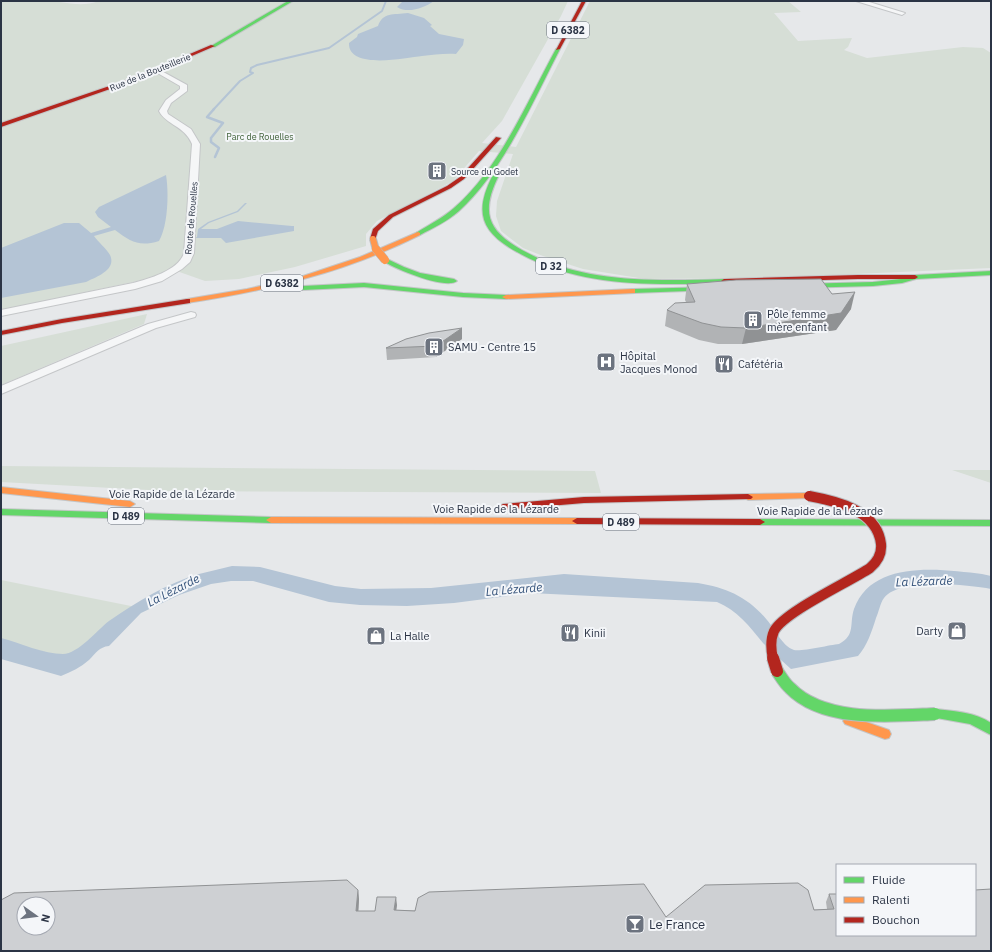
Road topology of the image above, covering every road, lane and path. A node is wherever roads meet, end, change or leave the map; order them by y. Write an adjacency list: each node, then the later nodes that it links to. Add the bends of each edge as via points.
1 (291, 1): 6 (main road, Rue de la Bouteillerie, via 215,45)
2 (577, 1): 8 (main road, D 6382)
3 (584, 1): 8 (main road, D 6382)
4 (858, 1): 5 (street)
5 (902, 13)
6 (156, 70): 7 (main road, Rue de la Bouteillerie, via 102,92); 14 (street, Route de Rouelles, via 183,85 184,89 164,106 163,111 165,115 189,130 196,144 187,260 165,276 135,286)
7 (1, 124)
8 (509, 132): 10 (main road, D 32, via 486,196 488,222 514,251 553,267 614,279 659,283); 11 (main road, bridge, via 462,178 390,216 375,230 374,247 378,253 403,271); 15 (main road, D 6382, via 489,174 470,198 436,224 379,252 348,265 257,289); 18 (main road, D 6382, via 460,197 427,221 365,251 302,272 255,283 78,310)
9 (991, 273): 10 (main road, D 32)
10 (915, 277): 13 (main road, D 32, via 904,281 857,284)
11 (466, 282)
12 (515, 287): 13 (main road, D 32)
13 (633, 291): 15 (main road, via 479,296 376,286 332,285 178,306)
14 (1, 313)
15 (96, 314): 17 (main road, D 6382)
16 (192, 315): 21 (street, via 152,326)
17 (86, 317): 19 (main road, D 6382); 20 (main road)
18 (1, 326)
19 (1, 333)
20 (1, 339)
21 (1, 390)
22 (1, 490): 23 (main road, Voie Rapide de la Lézarde / D 489, via 138,505)
23 (1, 505)
24 (647, 508): 33 (main road, Voie Rapide de la Lézarde / D 489, bridge, via 499,507 584,500 809,496 850,505 876,528 882,549 872,566 790,615 777,627 771,640 774,667 782,680 794,692)
25 (823, 510): 26 (main road, Voie Rapide de la Lézarde)
26 (871, 510)
27 (1, 512): 28 (main road, Voie Rapide de la Lézarde / D 489)
28 (252, 520): 29 (main road, Voie Rapide de la Lézarde / D 489); 30 (main road, D 489)
29 (647, 522): 31 (main road, Voie Rapide de la Lézarde / D 489); 32 (main road)
30 (68, 523)
31 (991, 523)
32 (913, 532)
33 (816, 706): 35 (main road, bridge, via 865,715); 37 (main road, bridge, via 832,715)
34 (972, 710): 35 (main road)
35 (935, 714): 36 (main road, via 962,716 981,722)
36 (991, 730)
37 (885, 734)

